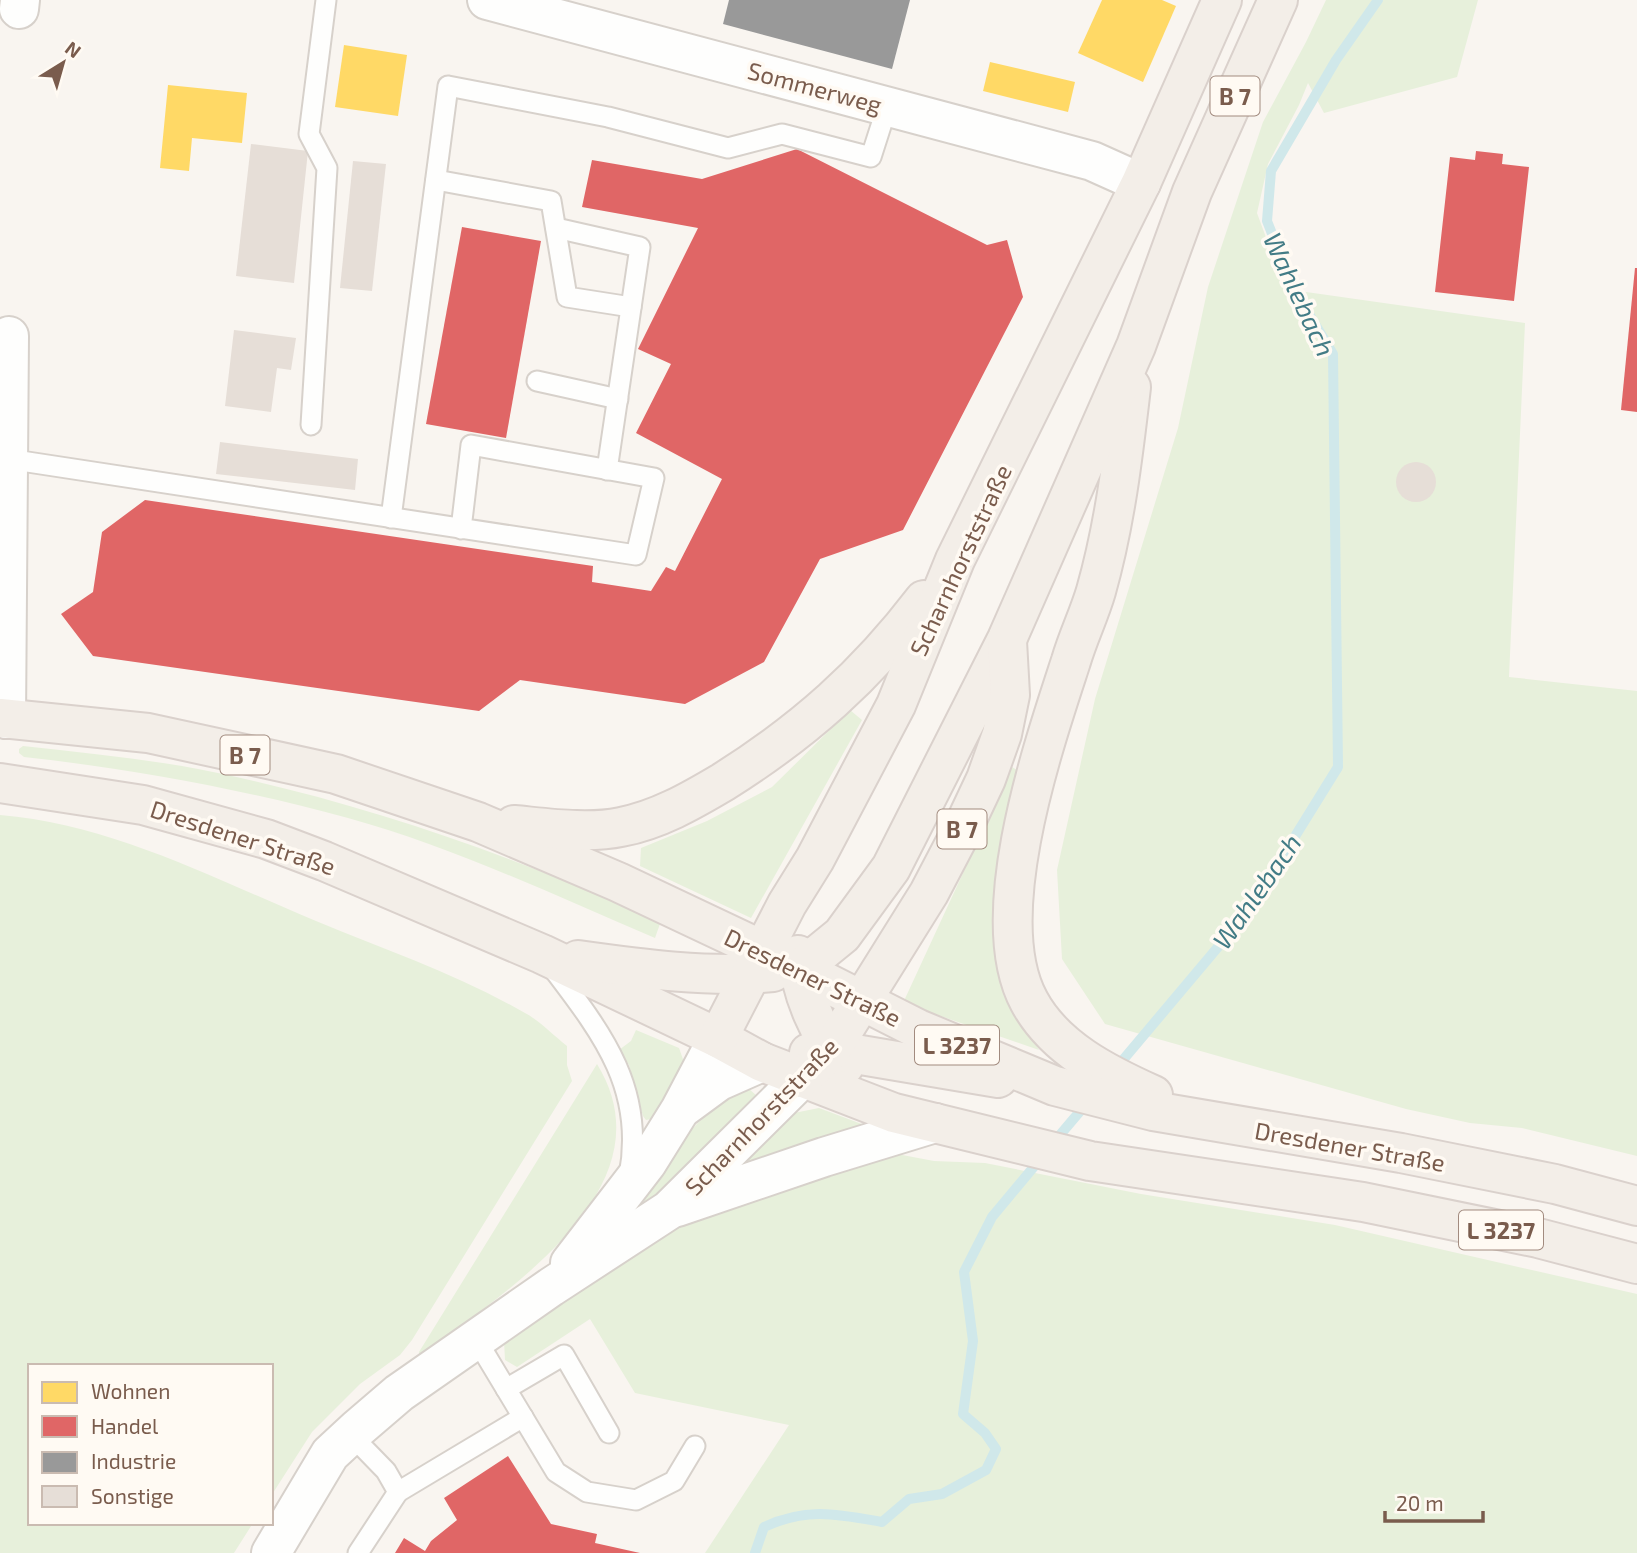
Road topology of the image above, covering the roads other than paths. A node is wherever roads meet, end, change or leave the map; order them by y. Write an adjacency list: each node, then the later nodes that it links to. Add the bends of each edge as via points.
1 (326, 0): 15 (lane, via 309,134 327,168)
2 (487, 0): 5 (street, Sommerweg)
3 (1222, 0): 8 (main road, Scharnhorststraße / B 7)
4 (1278, 0): 12 (main road, Scharnhorststraße / B 7, via 1192,192)
5 (553, 9): 6 (street, Sommerweg)
6 (887, 107): 7 (lane, via 871,157 782,134 728,148 608,117 448,86); 8 (street, Sommerweg, via 1092,160)
7 (436, 180): 9 (lane, via 551,201); 18 (lane)
8 (1141, 183): 20 (main road, Scharnhorststraße / B 7)
9 (555, 228): 10 (lane, via 567,297); 10 (lane, via 640,247)
10 (631, 307): 14 (lane)
11 (9, 336): 17 (street)
12 (1136, 346): 21 (main road, Scharnhorststraße / B 7); 38 (main road, via 1112,529 1024,820 1015,877 1013,937 1028,1000 1056,1038 1148,1093)
13 (537, 382): 14 (lane)
14 (618, 398): 16 (lane)
15 (311, 425)
16 (607, 470): 19 (lane, via 471,445); 19 (lane, via 654,478 636,555)
17 (5, 484): 18 (lane); 22 (street)
18 (391, 518): 19 (lane)
19 (461, 528)
20 (956, 560): 24 (main road, via 897,636 845,691 746,767 676,810 620,828 560,830); 25 (main road, Scharnhorststraße / B 7, via 896,705)
21 (1007, 639): 28 (main road, Scharnhorststraße / B 7, via 891,868 842,935); 29 (main road, Scharnhorststraße / B 7, via 1010,695 986,779 929,893)
22 (2, 726): 24 (main road, Dresdener Straße / B 7, via 162,736 336,775)
23 (0, 783): 26 (main road, Dresdener Straße, via 143,805 266,839)
24 (478, 822): 27 (main road, Dresdener Straße / B 7, via 618,882)
25 (815, 859): 27 (main road, Scharnhorststraße); 28 (main road, via 797,951)
26 (542, 954): 27 (main road, via 676,971); 30 (main road, Dresdener Straße); 39 (lane, via 592,1020 620,1070 632,1128)
27 (756, 962): 28 (main road); 30 (main road, Scharnhorststraße)
28 (799, 970): 29 (main road, Dresdener Straße / L 3237); 31 (main road)
29 (861, 1001): 31 (main road, Scharnhorststraße / B 7); 34 (main road, Dresdener Straße / L 3237)
30 (718, 1038): 32 (main road, Dresdener Straße); 35 (street, Scharnhorststraße)
31 (831, 1050): 32 (main road); 33 (main road, Scharnhorststraße / B 7); 34 (main road); 36 (main road, via 867,1091)
32 (762, 1062): 33 (main road, Dresdener Straße); 35 (street, Scharnhorststraße, via 719,1081)
33 (802, 1078): 36 (main road, Dresdener Straße); 41 (street, Scharnhorststraße)
34 (1055, 1086): 38 (main road, Dresdener Straße / L 3237)
35 (680, 1110): 39 (street, Scharnhorststraße)
36 (894, 1113): 37 (main road, Dresdener Straße / L 3237)
37 (935, 1123): 41 (street, Scharnhorststraße); 42 (main road, Dresdener Straße / L 3237, via 1090,1161 1363,1202 1538,1238)
38 (1220, 1123): 40 (main road, Dresdener Straße / L 3237, via 1401,1153)
39 (626, 1190): 43 (street, Scharnhorststraße)
40 (1637, 1206)
41 (668, 1210): 43 (street, Scharnhorststraße)
42 (1637, 1264)
43 (551, 1287): 44 (street, Scharnhorststraße)
44 (476, 1339): 45 (lane); 48 (street, Scharnhorststraße)
45 (506, 1390): 46 (lane); 47 (lane, via 564,1355)
46 (523, 1417): 49 (lane, via 556,1472 587,1492 636,1500 674,1481); 50 (lane)
47 (609, 1433)
48 (351, 1435): 50 (lane, via 386,1471); 51 (street, Scharnhorststraße, via 330,1454)
49 (695, 1446)
50 (398, 1492): 52 (lane)
51 (271, 1553)
52 (358, 1553)

